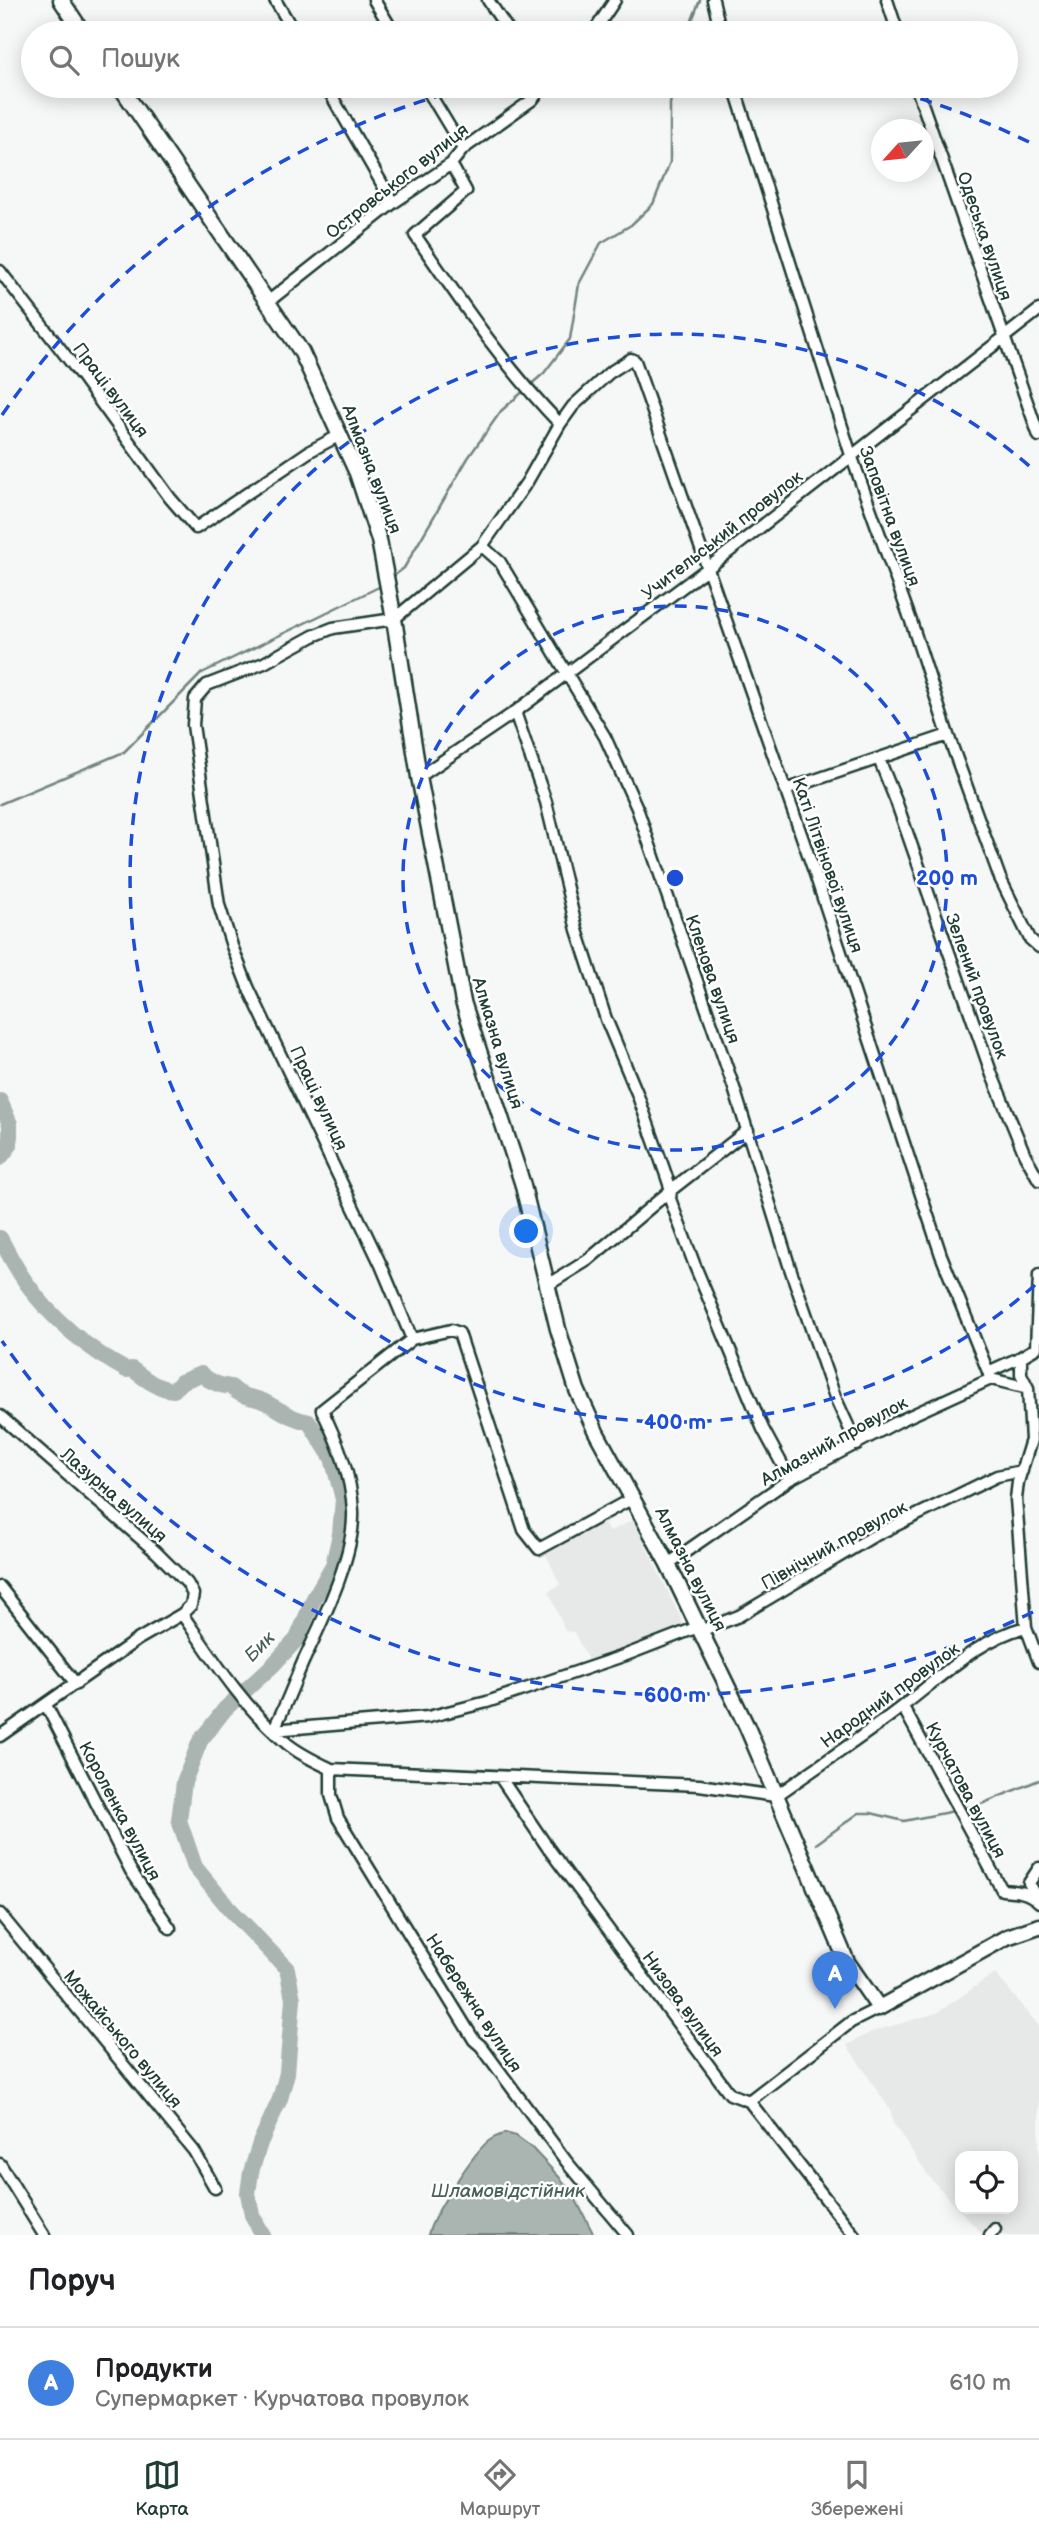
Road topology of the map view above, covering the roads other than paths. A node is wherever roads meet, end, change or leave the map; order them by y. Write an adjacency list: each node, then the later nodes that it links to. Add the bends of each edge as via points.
1 (61, 0): 8 (main road)
2 (275, 0): 9 (street)
3 (374, 0): 10 (street)
4 (488, 0): 11 (street)
5 (615, 0): 12 (street)
6 (713, 0): 13 (street)
7 (887, 0): 14 (street)
8 (75, 21)
9 (288, 21)
10 (387, 21)
11 (502, 21)
12 (601, 21)
13 (718, 21)
14 (894, 21)
15 (128, 98): 25 (main road, Алмазна вулиця)
16 (333, 98): 23 (street)
17 (432, 98): 21 (street)
18 (534, 98): 21 (street, Островського вулиця)
19 (738, 98): 31 (street, Заповітна вулиця)
20 (920, 98): 27 (street, Одеська вулиця)
21 (463, 149): 22 (street, Островського вулиця)
22 (451, 164): 23 (street, Островського вулиця); 28 (street, via 466,191 415,235 482,334)
23 (393, 203): 25 (street, Островського вулиця)
24 (0, 271): 29 (street, Праці вулиця, via 196,528)
25 (269, 301): 29 (main road, Алмазна вулиця, via 301,351)
26 (1039, 310): 27 (street, Учительський провулок)
27 (1004, 337): 30 (street, Одеська вулиця); 31 (street, Учительський провулок)
28 (560, 424): 32 (street); 33 (street, Каті Літвінової вулиця, via 587,391 631,359 635,361)
29 (340, 435): 34 (main road, Алмазна вулиця, via 379,540)
30 (1039, 436)
31 (851, 455): 33 (street, Учительський провулок); 37 (street, Заповітна вулиця)
32 (482, 546): 34 (street); 35 (street, Кленова вулиця, via 500,562)
33 (708, 568): 35 (street, Учительський провулок); 40 (street, Каті Літвінової вулиця)
34 (394, 619): 39 (main road, Алмазна вулиця); 47 (street, Праці вулиця, via 333,628 207,685 195,699 194,724 219,905 232,946 382,1265)
35 (566, 673): 36 (street, Учительський провулок); 42 (street, Кленова вулиця, via 605,737 637,808)
36 (514, 712): 39 (street, Учительський провулок); 44 (street, via 546,802 606,1019)
37 (948, 735): 38 (street); 41 (street, Заповітна вулиця, via 1000,878 1030,939)
38 (879, 760): 40 (street); 43 (street, Зелений провулок, via 992,1075)
39 (419, 777): 46 (main road, Алмазна вулиця, via 463,1002 522,1182)
40 (785, 790): 49 (street, Каті Літвінової вулиця, via 941,1255)
41 (1039, 947)
42 (748, 1130): 44 (street); 52 (street, Кленова вулиця, via 793,1279 835,1397)
43 (1039, 1180)
44 (671, 1190): 46 (street, via 597,1253); 54 (street, via 670,1199 695,1266 763,1429)
45 (1039, 1275): 48 (street, via 1035,1348)
46 (548, 1285): 55 (main road, Алмазна вулиця, via 577,1390)
47 (412, 1339): 55 (street, via 451,1330 459,1333 524,1530 538,1549); 65 (street, via 322,1410 343,1455 353,1514 339,1581)
48 (1021, 1357): 49 (street, Алмазний провулок); 50 (street, via 1021,1374)
49 (990, 1376): 50 (street); 52 (street, Алмазний провулок)
50 (1028, 1388): 53 (street, via 1031,1440)
51 (0, 1416): 58 (street, Лазурна вулиця, via 187,1583 193,1594 191,1605)
52 (858, 1445): 54 (street, Алмазний провулок)
53 (1022, 1471): 59 (street, via 1016,1499); 60 (street, Північний провулок, via 997,1476 872,1537 739,1616)
54 (790, 1479): 56 (street, Алмазний провулок)
55 (633, 1498): 56 (main road, Алмазна вулиця)
56 (668, 1564): 60 (main road, Алмазна вулиця)
57 (0, 1587): 62 (street)
58 (182, 1614): 62 (street); 65 (street, via 226,1679)
59 (1027, 1627): 61 (street); 64 (street, Народний провулок, via 1008,1631 957,1663)
60 (699, 1629): 65 (street, Північний провулок, via 512,1694 428,1717); 69 (main road, Алмазна вулиця)
61 (1039, 1662)
62 (76, 1684): 63 (street)
63 (47, 1705): 66 (street); 74 (street, Короленка вулиця, via 131,1871)
64 (903, 1707): 69 (street, Народний провулок); 71 (street, Курчатова вулиця, via 1002,1890 1023,1892)
65 (273, 1730): 67 (street)
66 (0, 1736)
67 (331, 1769): 68 (street); 80 (street, Набережна вулиця, via 331,1795 338,1818 460,2019 566,2161)
68 (500, 1777): 69 (street, via 698,1785); 76 (street, Низова вулиця, via 730,2094)
69 (776, 1796): 75 (main road, Алмазна вулиця, via 847,1962)
70 (1039, 1868): 71 (street, via 1028,1883)
71 (1039, 1901)
72 (0, 1914): 78 (street, Можайського вулиця, via 194,2151)
73 (1039, 1926): 75 (main road, via 1007,1937)
74 (170, 1928)
75 (879, 2008): 76 (street, via 851,2022)
76 (749, 2101): 81 (street, Низова вулиця)
77 (0, 2164): 79 (street)
78 (215, 2188)
79 (44, 2235)
80 (628, 2235)
81 (854, 2235)

